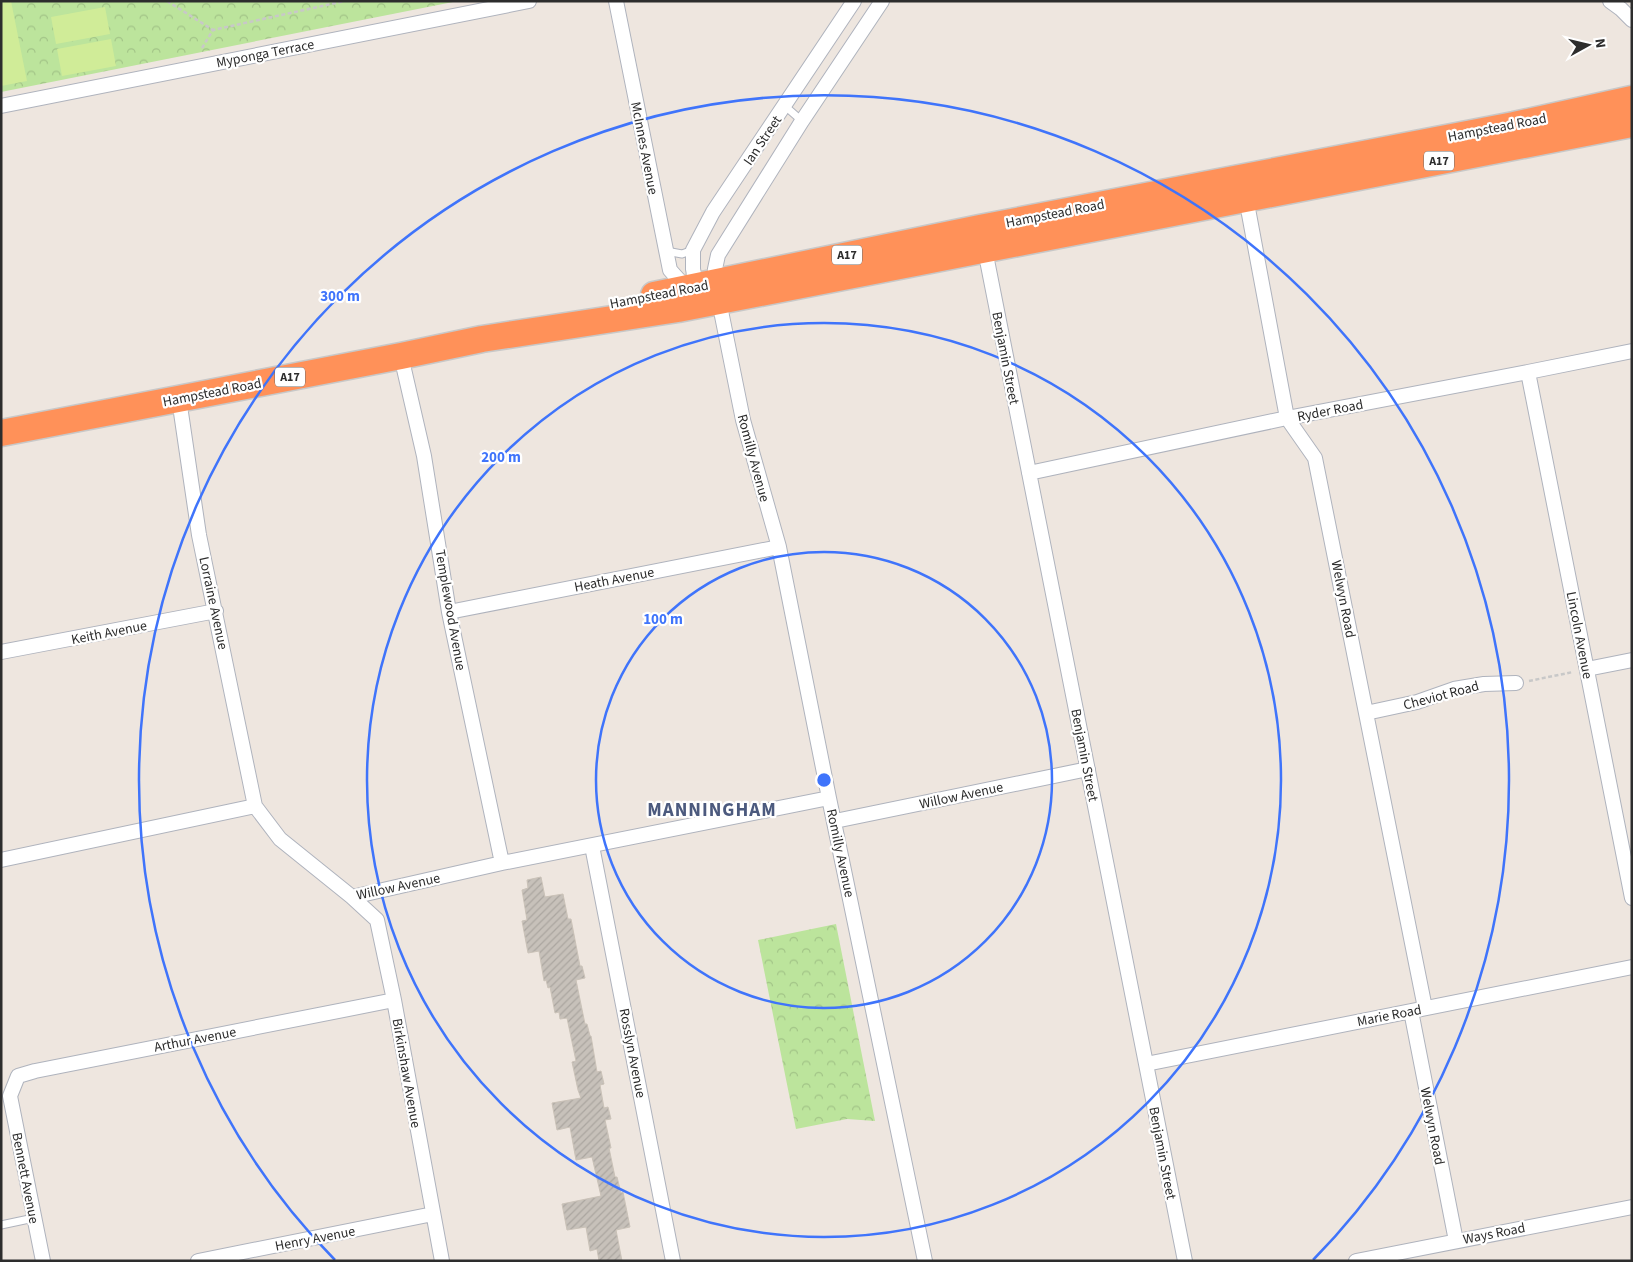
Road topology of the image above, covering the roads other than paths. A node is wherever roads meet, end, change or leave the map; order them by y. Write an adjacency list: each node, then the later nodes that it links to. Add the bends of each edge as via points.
1 (528, 1): 8 (street, Myponga Terrace)
2 (616, 1): 14 (street, McInnes Avenue)
3 (854, 1): 9 (street, Ian Street)
4 (882, 1): 10 (street, Ian Street)
5 (1621, 7): 6 (street)
6 (1632, 20)
7 (1630, 104): 11 (highway, Hampstead Road / A17)
8 (1, 106)
9 (785, 106): 10 (lane); 13 (street, Ian Street, via 713,212)
10 (802, 121): 15 (street, Ian Street, via 718,254 715,269)
11 (1244, 188): 12 (highway, Hampstead Road / A17); 20 (street, Welwyn Road)
12 (982, 239): 15 (highway, Hampstead Road / A17); 22 (street, Benjamin Street)
13 (693, 250): 14 (lane, via 682,254); 15 (street, via 693,270)
14 (666, 251): 15 (street, McInnes Avenue, via 670,270)
15 (699, 293): 17 (highway, Hampstead Road / A17); 23 (street, Romilly Avenue, via 743,420)
16 (1632, 351): 18 (street, Ryder Road)
17 (401, 356): 19 (highway, Hampstead Road / A17); 25 (street, Templewood Avenue, via 429,483)
18 (1528, 372): 20 (street, Ryder Road); 28 (street, Lincoln Avenue)
19 (179, 399): 21 (highway, Hampstead Road / A17); 24 (street, Lorraine Avenue, via 200,535)
20 (1287, 418): 22 (street, Ryder Road); 30 (street, Welwyn Road, via 1315,458)
21 (1, 433)
22 (1029, 473): 31 (street, Benjamin Street)
23 (779, 547): 25 (street, Heath Avenue); 32 (street, Romilly Avenue)
24 (216, 611): 26 (street, Keith Avenue); 33 (street, Lorraine Avenue)
25 (449, 612): 37 (street, Templewood Avenue)
26 (1, 652)
27 (1632, 660): 28 (street)
28 (1587, 670): 39 (street, Lincoln Avenue)
29 (1516, 683): 30 (street, Cheviot Road, via 1454,689)
30 (1366, 714): 42 (street, Welwyn Road)
31 (1088, 769): 34 (street, Willow Avenue); 44 (street, Benjamin Street)
32 (829, 798): 34 (street, Romilly Avenue); 35 (street, Willow Avenue)
33 (255, 806): 36 (street); 38 (street, Willow Avenue, via 280,839)
34 (835, 822): 55 (street, Romilly Avenue)
35 (592, 846): 37 (street, Willow Avenue); 54 (street, Rosslyn Avenue)
36 (1, 860)
37 (502, 863): 38 (street, Willow Avenue)
38 (352, 897): 41 (street, Birkinshaw Avenue, via 377,920)
39 (1632, 898)
40 (1632, 966): 42 (street, Marie Road)
41 (394, 1000): 45 (street, Arthur Avenue, via 35,1071 18,1076); 47 (street, Birkinshaw Avenue)
42 (1425, 1008): 43 (street, Marie Road)
43 (1411, 1011): 44 (street, Marie Road); 50 (street, Welwyn Road)
44 (1146, 1064): 56 (street, Benjamin Street)
45 (10, 1096): 48 (street, Bennett Avenue)
46 (1632, 1207): 50 (street, Ways Road)
47 (433, 1214): 52 (street, Henry Avenue); 53 (street, Birkinshaw Avenue)
48 (34, 1218): 49 (lane); 51 (street, Bennett Avenue)
49 (1, 1225)
50 (1456, 1241): 57 (street, Ways Road)
51 (43, 1261)
52 (198, 1261)
53 (442, 1261)
54 (673, 1261)
55 (925, 1261)
56 (1185, 1261)
57 (1356, 1261)

